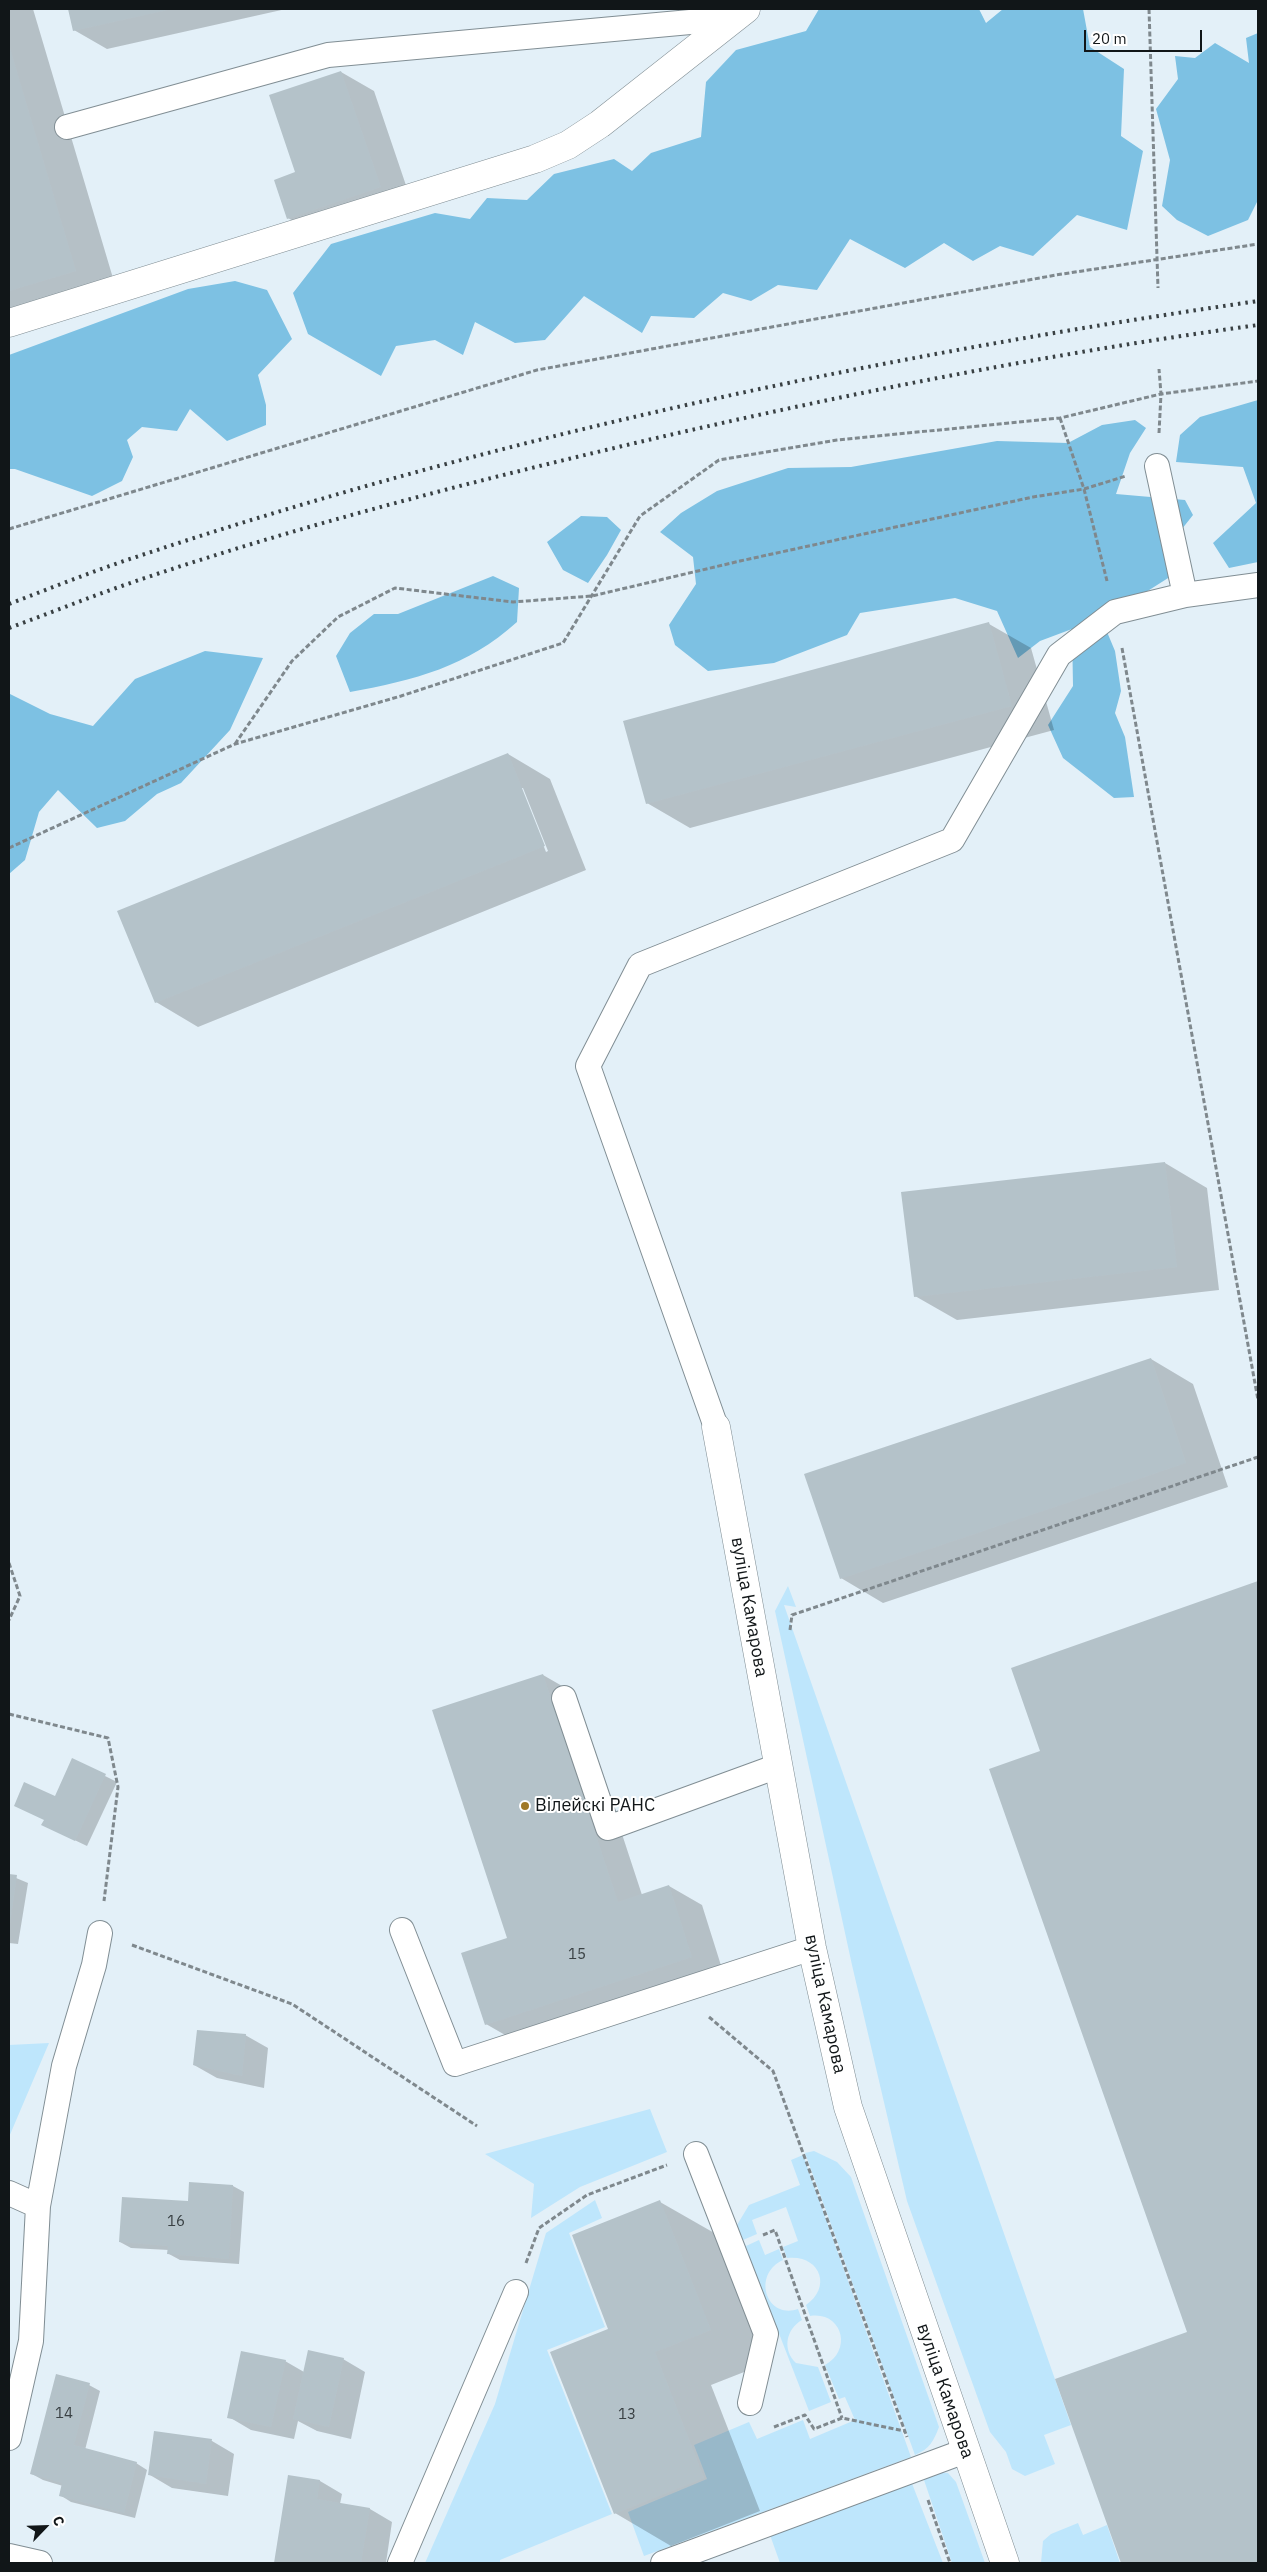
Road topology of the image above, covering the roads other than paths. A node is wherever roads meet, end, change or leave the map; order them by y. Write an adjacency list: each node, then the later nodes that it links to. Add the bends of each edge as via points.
1 (740, 13): 2 (lane, via 328,55); 3 (street, via 600,124 535,159)
2 (67, 126)
3 (9, 323)
4 (1157, 466): 6 (lane)
5 (1258, 585): 6 (lane)
6 (1185, 595): 7 (lane, via 1116,612 1059,655 952,840 640,965 588,1066)
7 (716, 1426): 9 (street, вуліца Камарова)
8 (564, 1698): 9 (lane, via 608,1828)
9 (778, 1766): 12 (street, вуліца Камарова)
10 (402, 1930): 12 (lane, via 455,2064)
11 (100, 1933): 15 (lane, via 94,1965 64,2066)
12 (812, 1948): 19 (street, вуліца Камарова, via 848,2107)
13 (696, 2154): 17 (lane, via 766,2334)
14 (9, 2193): 15 (lane)
15 (38, 2206): 18 (lane, via 31,2341)
16 (516, 2292): 22 (lane)
17 (750, 2403)
18 (9, 2438)
19 (965, 2450): 23 (lane); 24 (street, вуліца Камарова)
20 (9, 2556): 21 (lane)
21 (40, 2563)
22 (400, 2563)
23 (663, 2563)
24 (1006, 2563)

